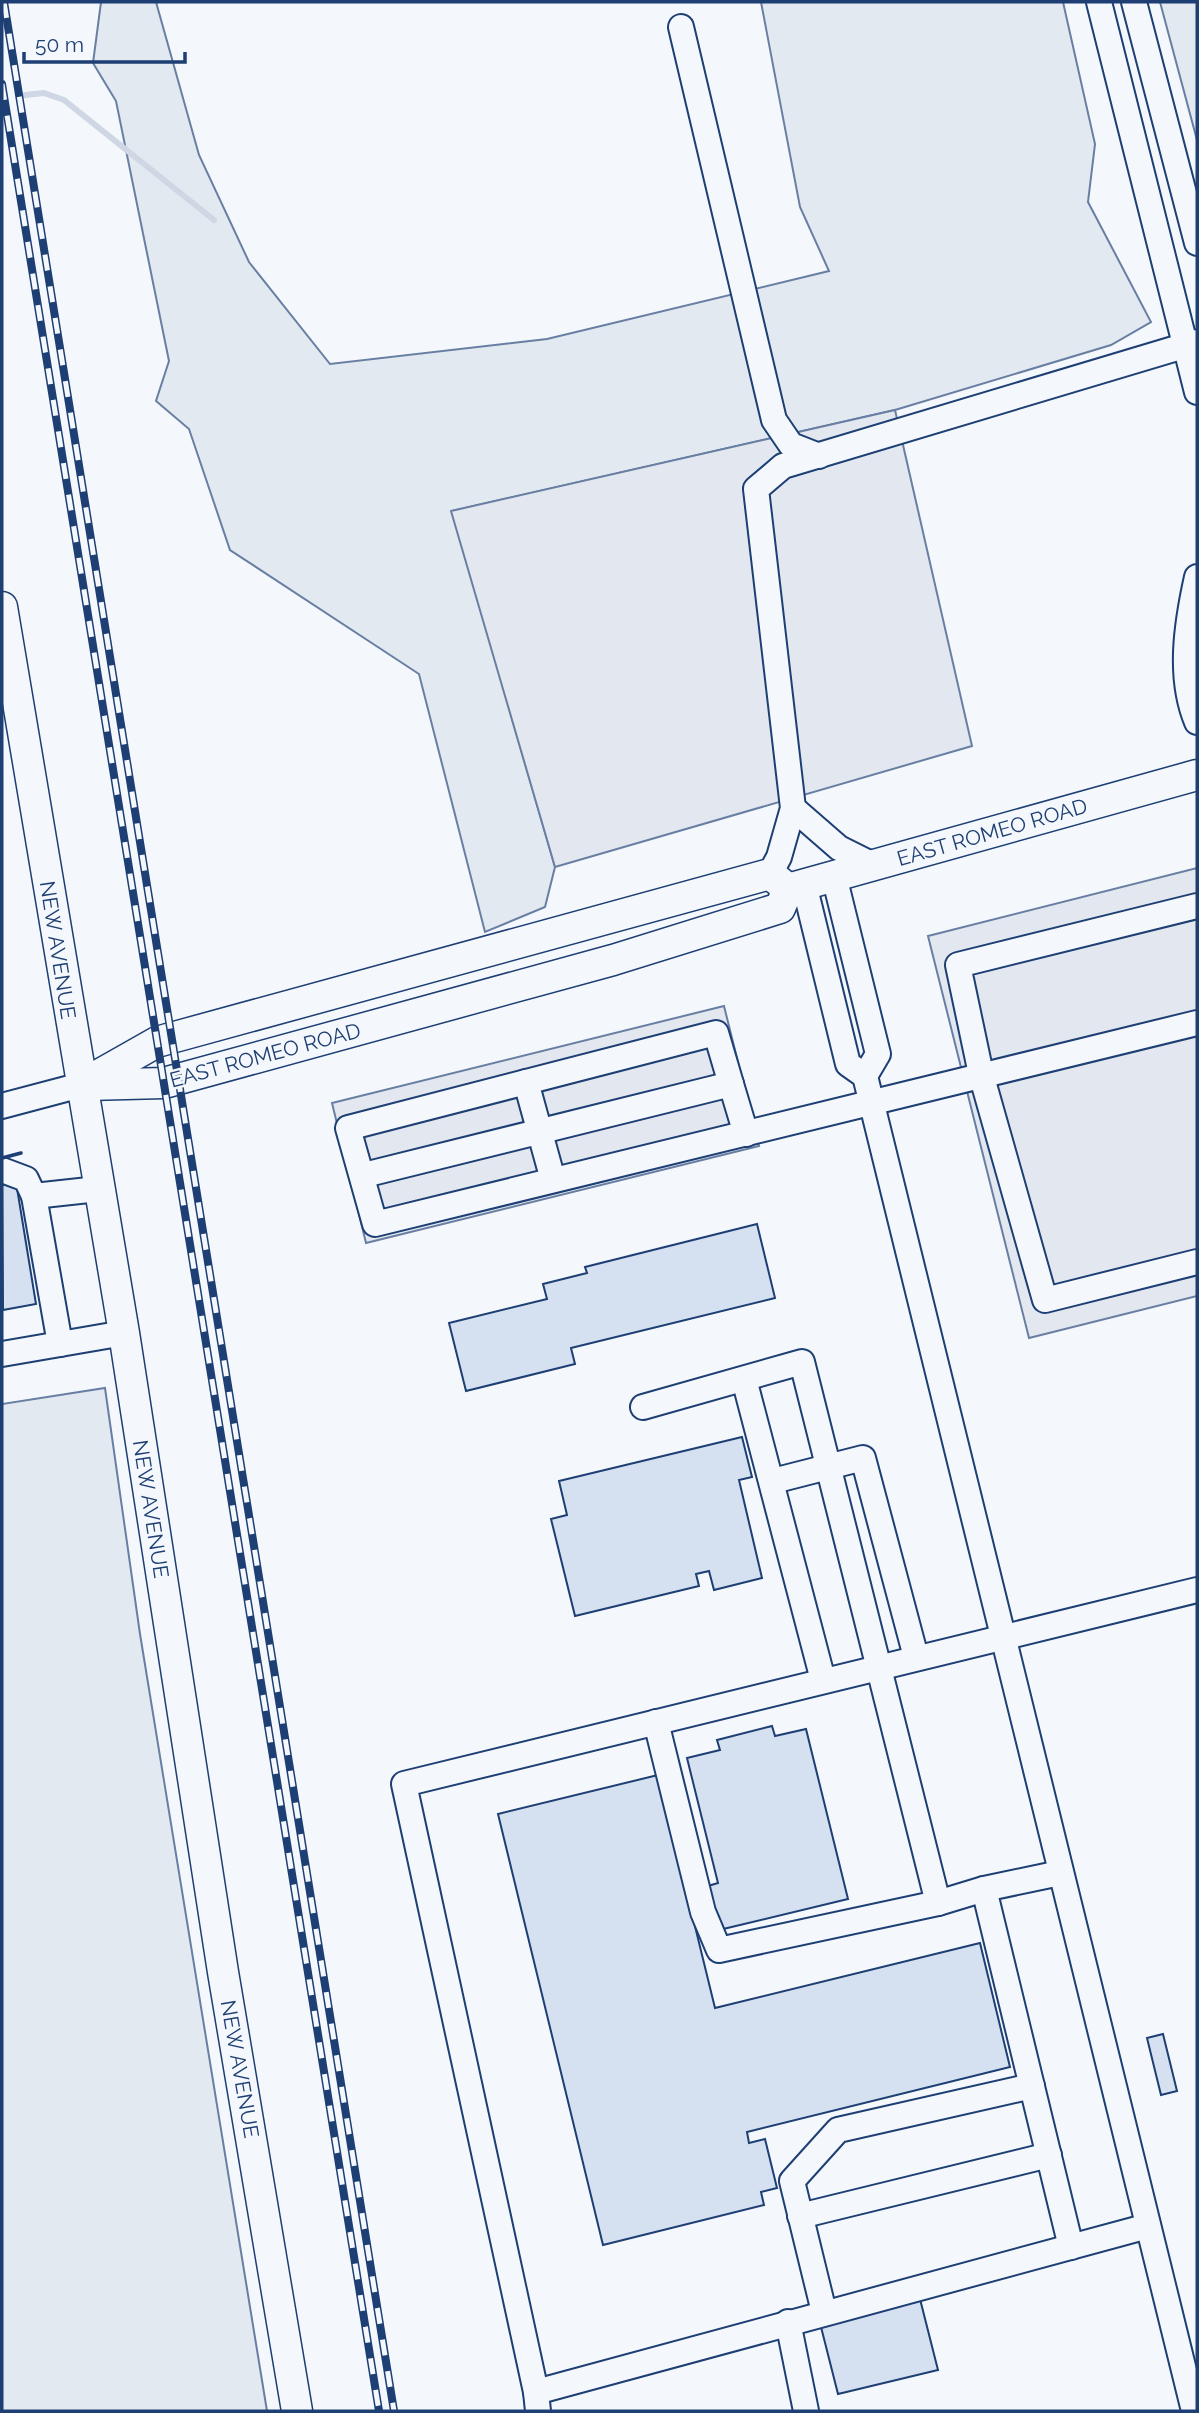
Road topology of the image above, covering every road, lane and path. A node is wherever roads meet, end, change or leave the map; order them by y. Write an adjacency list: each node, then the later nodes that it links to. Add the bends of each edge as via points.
1 (1099, 2): 5 (street)
2 (1134, 2): 4 (street)
3 (681, 27): 7 (street, via 774,420 791,445)
4 (1197, 243)
5 (1191, 344): 6 (street); 7 (street)
6 (1197, 392)
7 (819, 456): 12 (street, via 783,466 756,489)
8 (1197, 577): 10 (street, via 1186,636)
9 (2, 607): 22 (main road, NEW AVENUE)
10 (1197, 722)
11 (1197, 775): 13 (main road, EAST ROMEO ROAD)
12 (793, 808): 13 (street, via 839,848); 15 (street, via 779,857)
13 (873, 865): 14 (main road, EAST ROMEO ROAD)
14 (834, 876): 15 (main road, EAST ROMEO ROAD); 19 (street, via 878,1054)
15 (787, 882): 19 (street, via 848,1064); 22 (main road, EAST ROMEO ROAD, via 157,1042); 22 (main road, EAST ROMEO ROAD, via 780,908 494,994 164,1083)
16 (1197, 905): 18 (street, via 958,965)
17 (1197, 1023): 18 (street)
18 (981, 1074): 23 (street); 32 (street, via 1045,1300)
19 (865, 1076): 23 (street)
20 (526, 1082): 21 (street, via 716,1033); 25 (street); 28 (street, via 348,1128)
21 (731, 1084): 25 (street); 26 (street)
22 (81, 1085): 24 (street); 30 (main road, NEW AVENUE)
23 (871, 1103): 26 (street); 41 (street)
24 (2, 1106)
25 (540, 1132): 28 (street); 29 (street)
26 (746, 1134): 29 (street)
27 (2, 1170): 31 (street, via 26,1179)
28 (364, 1175): 29 (street, via 375,1224)
29 (553, 1180)
30 (98, 1189): 31 (street); 33 (main road, NEW AVENUE)
31 (34, 1195): 34 (street)
32 (1197, 1262)
33 (124, 1333): 34 (street); 57 (main road, NEW AVENUE, via 223,1972)
34 (60, 1344): 35 (street)
35 (2, 1354)
36 (744, 1379): 37 (street); 38 (street, via 802,1362); 39 (street)
37 (643, 1407)
38 (826, 1467): 39 (street); 42 (street, via 863,1458); 43 (street)
39 (773, 1481): 44 (street)
40 (1197, 1590): 41 (street)
41 (1001, 1636): 42 (street); 46 (street)
42 (915, 1657): 43 (street)
43 (879, 1666): 44 (street); 48 (street)
44 (823, 1680): 45 (street)
45 (656, 1721): 48 (street, via 703,1912 719,1950); 56 (street, via 404,1784)
46 (1060, 1873): 47 (street); 52 (street)
47 (984, 1889): 48 (street); 49 (street)
48 (937, 1903)
49 (1032, 2085): 50 (street); 51 (street, via 838,2130 792,2180)
50 (1049, 2155): 51 (street); 53 (street)
51 (800, 2216): 54 (street)
52 (1148, 2227): 53 (street); 59 (street)
53 (1071, 2246): 54 (street)
54 (824, 2312): 55 (street)
55 (788, 2322): 56 (street); 58 (street)
56 (537, 2401)
57 (297, 2411)
58 (806, 2411)
59 (1194, 2411)

